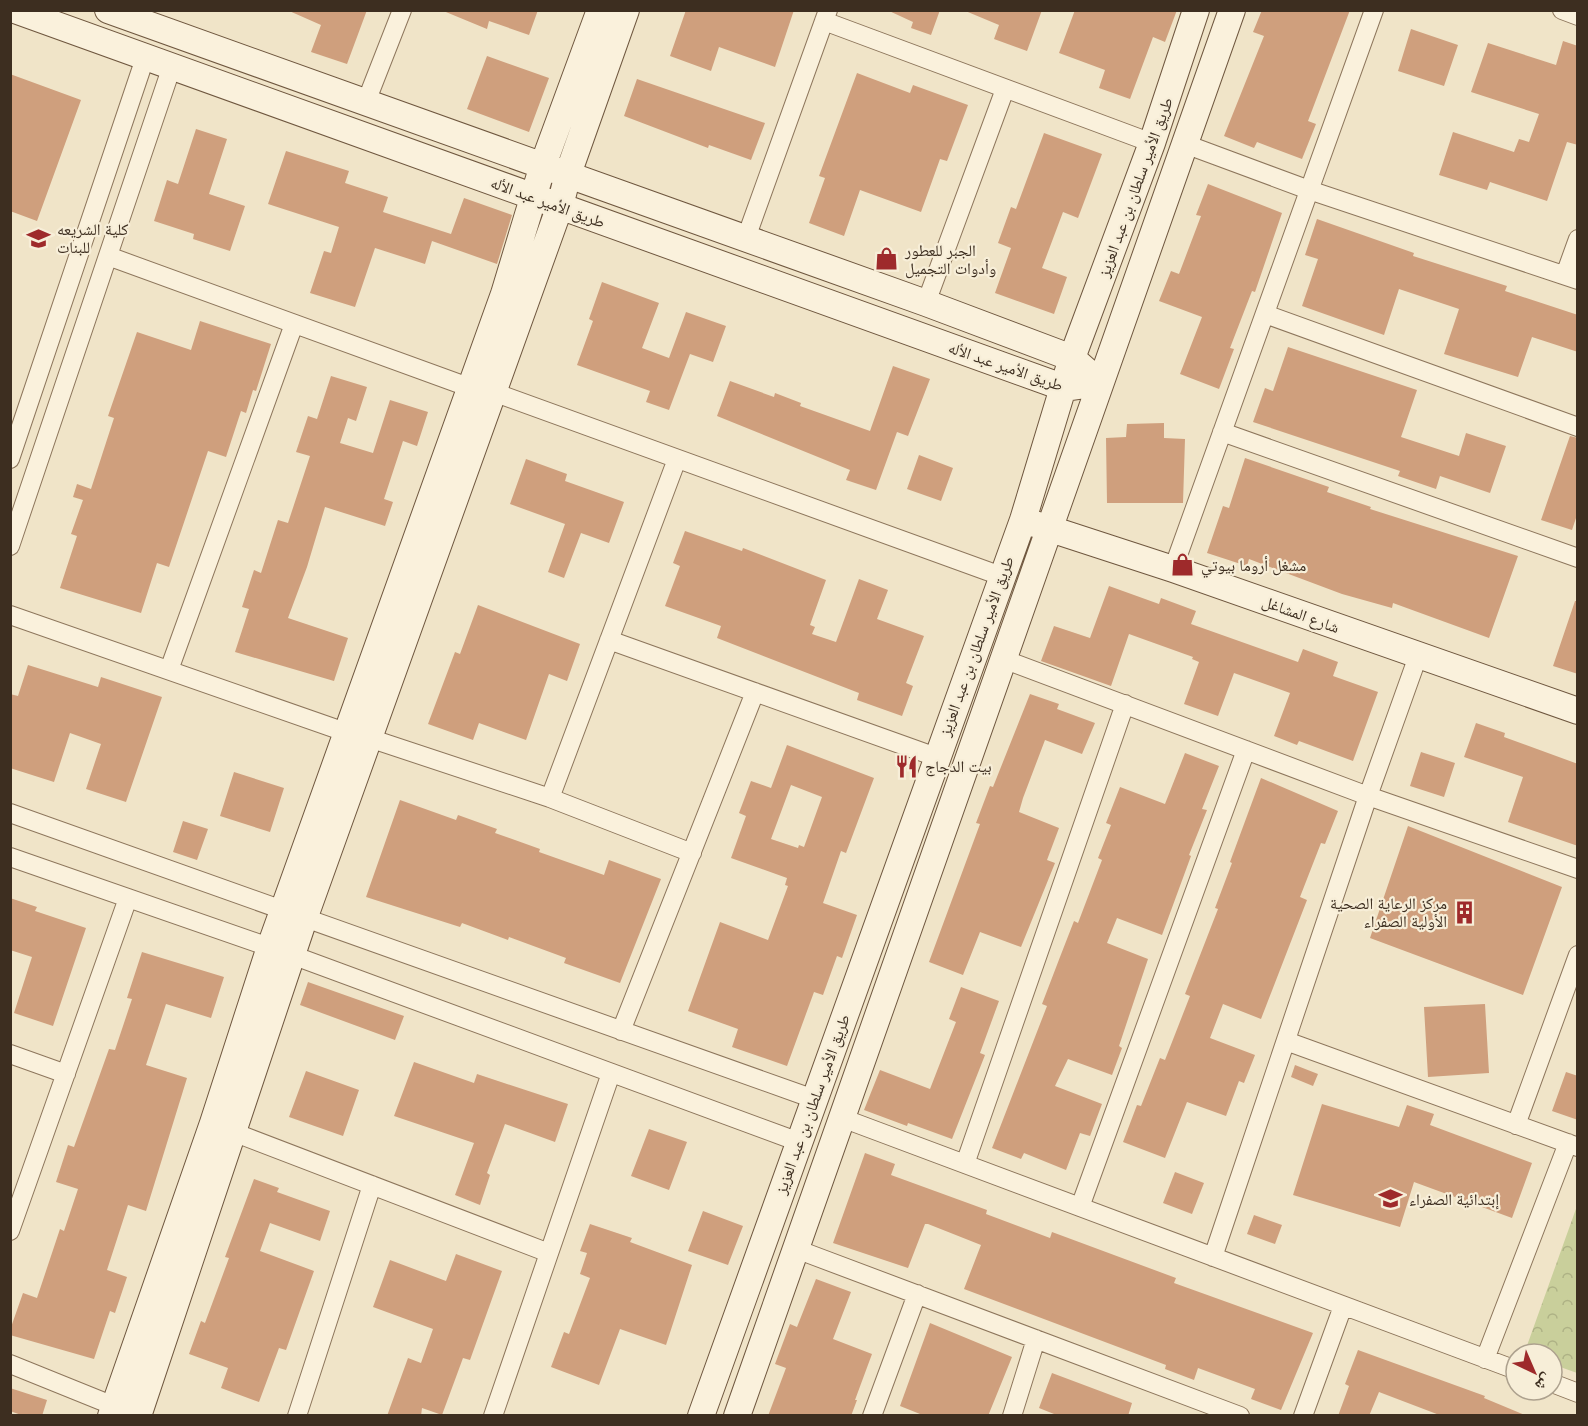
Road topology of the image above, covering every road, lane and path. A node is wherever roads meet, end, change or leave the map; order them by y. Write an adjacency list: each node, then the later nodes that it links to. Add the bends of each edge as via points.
1 (15, 10): 12 (street, طريق الأمير عبد الأله)
2 (108, 10): 15 (street, طريق الأمير عبد الأله)
3 (402, 10): 15 (street)
4 (600, 10): 18 (street)
5 (626, 10): 19 (street)
6 (1196, 10): 16 (street, طريق الأمير سلطان بن عبد العزيز)
7 (1232, 10): 17 (street, طريق الأمير سلطان بن عبد العزيز)
8 (1374, 10): 20 (street)
9 (1563, 10): 11 (street)
10 (826, 16): 14 (street); 23 (street)
11 (1578, 16)
12 (145, 58): 13 (street, طريق الأمير عبد الأله); 36 (street)
13 (171, 69): 21 (street, طريق الأمير عبد الأله); 25 (street)
14 (1005, 89): 16 (street); 27 (street)
15 (366, 102): 18 (street, طريق الأمير عبد الأله)
16 (1152, 143): 30 (street, طريق الأمير سلطان بن عبد العزيز)
17 (1185, 144): 20 (street); 31 (street, طريق الأمير سلطان بن عبد العزيز)
18 (543, 165): 19 (street, طريق الأمير عبد الأله); 21 (street)
19 (568, 174): 22 (street); 23 (street, طريق الأمير عبد الأله)
20 (1309, 190): 26 (street); 28 (street)
21 (533, 196): 22 (street, طريق الأمير عبد الأله); 33 (street, via 504,294)
22 (560, 206): 32 (street, طريق الأمير عبد الأله); 33 (street)
23 (746, 238): 27 (street, طريق الأمير عبد الأله)
24 (1578, 239): 26 (street)
25 (108, 256): 29 (street); 41 (street)
26 (1571, 277)
27 (926, 303): 30 (street, طريق الأمير عبد الأله)
28 (1264, 314): 34 (street); 35 (street)
29 (294, 324): 33 (street); 49 (street)
30 (1072, 358): 31 (street, طريق الأمير عبد الأله); 32 (street, طريق الأمير سلطان بن عبد العزيز)
31 (1100, 383): 32 (street, طريق الأمير عبد الأله); 40 (street, طريق الأمير سلطان بن عبد العزيز)
32 (1065, 388): 39 (street, طريق الأمير سلطان بن عبد العزيز)
33 (482, 390): 38 (street); 53 (street)
34 (1578, 428)
35 (1222, 432): 42 (street); 43 (street)
36 (13, 439): 37 (street)
37 (10, 459)
38 (677, 459): 44 (street); 46 (street)
39 (1023, 520): 40 (street, شارع المشاغل); 44 (street, طريق الأمير سلطان بن عبد العزيز)
40 (1050, 531): 43 (street, شارع المشاغل); 48 (street, طريق الأمير سلطان بن عبد العزيز)
41 (10, 546)
42 (1578, 558)
43 (1173, 569): 47 (street, شارع المشاغل)
44 (1001, 576): 55 (street, طريق الأمير سلطان بن عبد العزيز)
45 (10, 615): 49 (street)
46 (609, 640): 50 (street); 57 (street)
47 (1418, 657): 52 (street, شارع المشاغل); 56 (street)
48 (1003, 659): 51 (street); 73 (street, طريق الأمير سلطان بن عبد العزيز)
49 (169, 670): 53 (street)
50 (755, 692): 55 (street); 59 (street)
51 (1125, 704): 54 (street); 78 (street)
52 (1578, 711)
53 (359, 736): 57 (street); 63 (street)
54 (1246, 750): 56 (street); 80 (street)
55 (936, 757): 72 (street, طريق الأمير سلطان بن عبد العزيز)
56 (1368, 796): 61 (street); 68 (street)
57 (550, 798): 59 (street)
58 (10, 813): 63 (street)
59 (692, 853): 67 (street)
60 (10, 857): 62 (street)
61 (1578, 869)
62 (128, 898): 64 (street); 71 (street)
63 (294, 915): 64 (street); 67 (street)
64 (281, 951): 70 (street); 75 (street); 91 (street, via 213,1123)
65 (1578, 955): 66 (street)
66 (1570, 1002): 74 (street)
67 (621, 1031): 72 (street)
68 (1286, 1041): 74 (street); 84 (street)
69 (10, 1054): 71 (street)
70 (611, 1073): 76 (street); 83 (street)
71 (66, 1074): 81 (street)
72 (814, 1099): 76 (street, طريق الأمير سلطان بن عبد العزيز)
73 (842, 1118): 78 (street); 82 (street, طريق الأمير سلطان بن عبد العزيز)
74 (1516, 1125): 77 (street)
75 (233, 1132): 79 (street); 92 (street)
76 (799, 1142): 95 (street, طريق الأمير سلطان بن عبد العزيز)
77 (1573, 1145): 88 (street)
78 (965, 1164): 80 (street)
79 (372, 1185): 83 (street); 93 (street)
80 (1080, 1207): 84 (street)
81 (10, 1231)
82 (796, 1249): 85 (street); 96 (street, طريق الأمير سلطان بن عبد العزيز)
83 (549, 1252): 94 (street)
84 (1213, 1257): 86 (street)
85 (917, 1294): 87 (street); 97 (street)
86 (1343, 1306): 88 (street); 100 (street)
87 (1036, 1339): 98 (street); 99 (street)
88 (1485, 1359): 90 (street)
89 (10, 1364): 91 (street)
90 (1504, 1366)
91 (112, 1411)
92 (141, 1415)
93 (297, 1416)
94 (493, 1416)
95 (701, 1416)
96 (737, 1416)
97 (872, 1416)
98 (1012, 1416)
99 (1240, 1416)
100 (1303, 1416)

